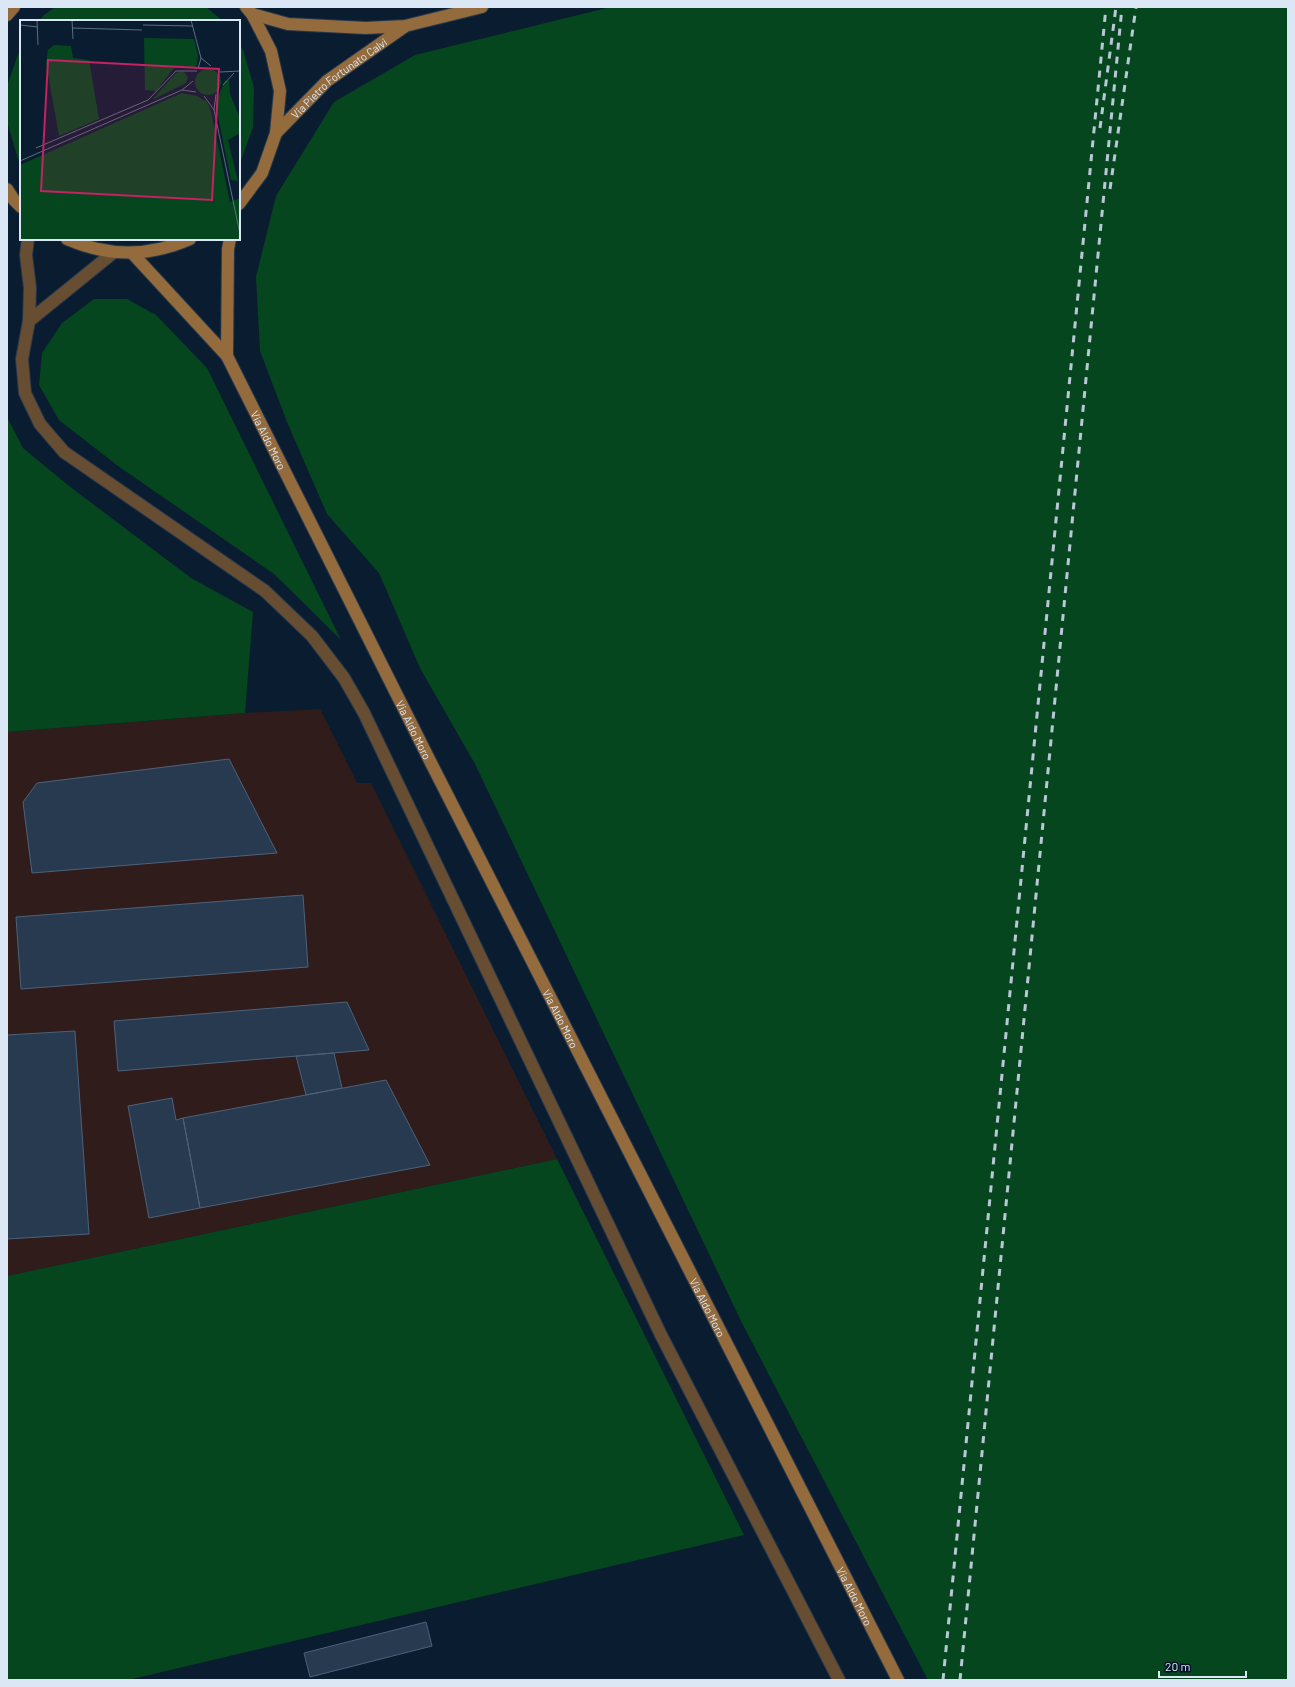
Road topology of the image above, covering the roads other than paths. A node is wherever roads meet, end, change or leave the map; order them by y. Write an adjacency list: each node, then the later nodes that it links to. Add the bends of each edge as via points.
1 (14, 7): 4 (main road)
2 (482, 7): 5 (main road, Via Pietro Fortunato Calvi)
3 (249, 11): 5 (main road, Via Pietro Fortunato Calvi, via 288,24 366,28); 6 (main road, via 271,51 280,91)
4 (7, 15)
5 (405, 26): 6 (main road, Via Pietro Fortunato Calvi, via 327,81)
6 (276, 133): 9 (main road, via 262,173)
7 (7, 189): 8 (main road)
8 (14, 202)
9 (240, 203)
10 (28, 240): 16 (street, via 26,254 30,288)
11 (69, 240): 14 (main road, via 83,246)
12 (188, 240): 15 (main road, via 170,247)
13 (230, 240): 17 (main road, Via Aldo Moro)
14 (114, 252): 15 (main road); 16 (street)
15 (132, 253): 17 (main road, Via Aldo Moro)
16 (29, 321): 18 (street, via 22,359 25,393 44,430 64,452 265,591 312,636 344,678 364,713 661,1336)
17 (227, 356): 19 (main road, Via Aldo Moro, via 436,774)
18 (840, 1680)
19 (898, 1680)

